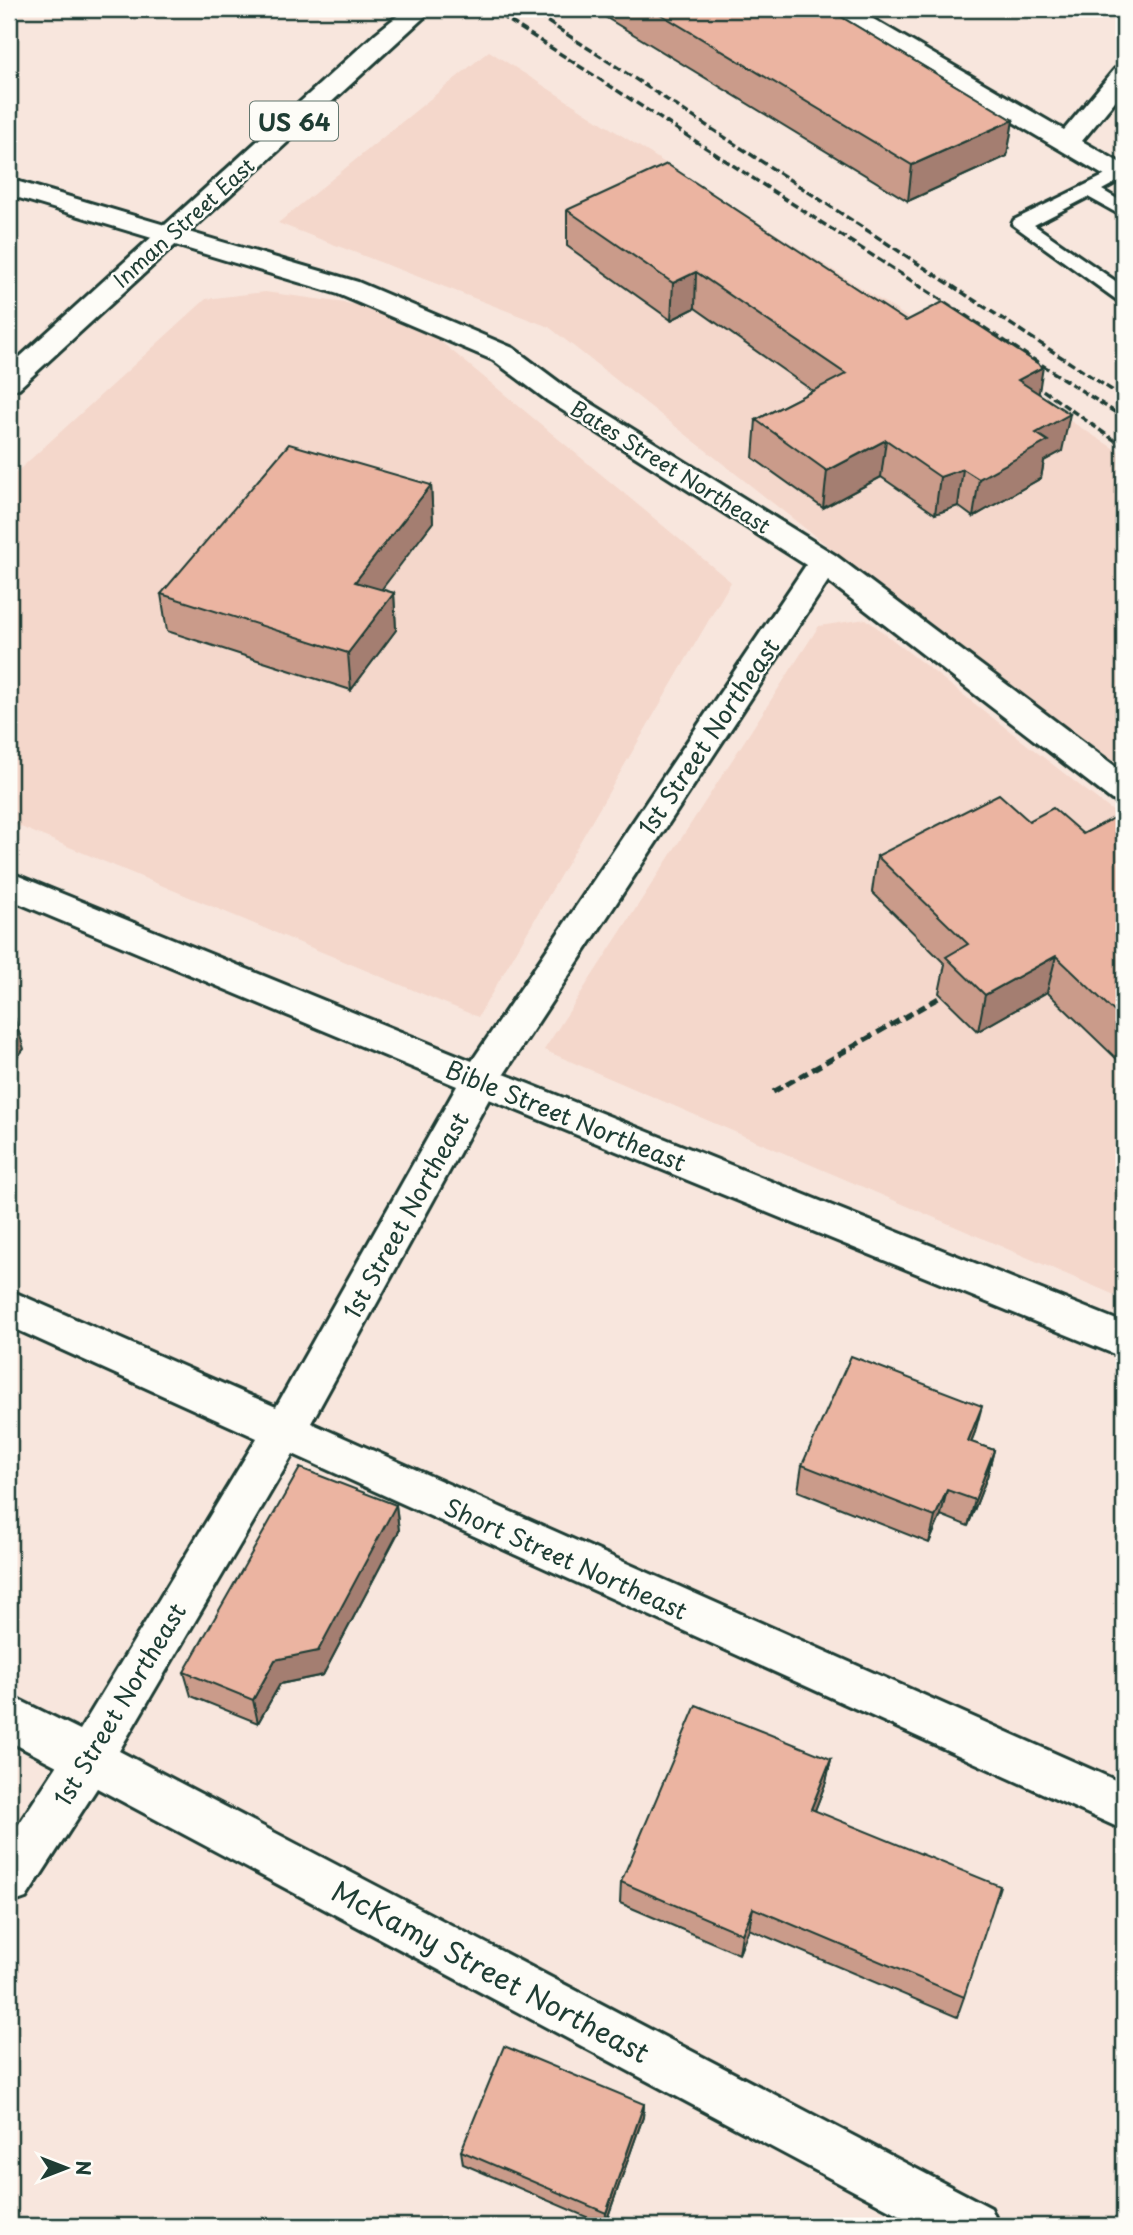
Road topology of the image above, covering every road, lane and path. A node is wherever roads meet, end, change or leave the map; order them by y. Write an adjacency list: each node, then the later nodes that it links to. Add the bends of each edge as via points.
1 (421, 9): 9 (street, Inman Street East / US 64)
2 (839, 9): 4 (street)
3 (1124, 74): 4 (street)
4 (1068, 141): 5 (street)
5 (1122, 175): 7 (lane)
6 (9, 187): 9 (street, Bates Street Northeast)
7 (1088, 189): 8 (lane); 10 (lane, via 1021,224)
8 (1124, 211)
9 (168, 235): 11 (street, Inman Street East / US 64); 12 (street, Bates Street Northeast, via 348,288 503,354 558,395)
10 (1124, 296)
11 (9, 382)
12 (824, 562): 13 (street, Bates Street Northeast); 15 (street, 1st Street Northeast)
13 (1124, 791)
14 (9, 885): 15 (street, Bible Street Northeast)
15 (480, 1080): 17 (street, Bible Street Northeast); 18 (street, 1st Street Northeast)
16 (9, 1307): 18 (street, Short Street Northeast)
17 (1124, 1341)
18 (284, 1432): 20 (street, 1st Street Northeast); 21 (street, Short Street Northeast)
19 (9, 1717): 20 (street, McKamy Street Northeast)
20 (89, 1758): 22 (street, 1st Street Northeast); 23 (street, McKamy Street Northeast)
21 (1124, 1807)
22 (9, 1881)
23 (973, 2226)

